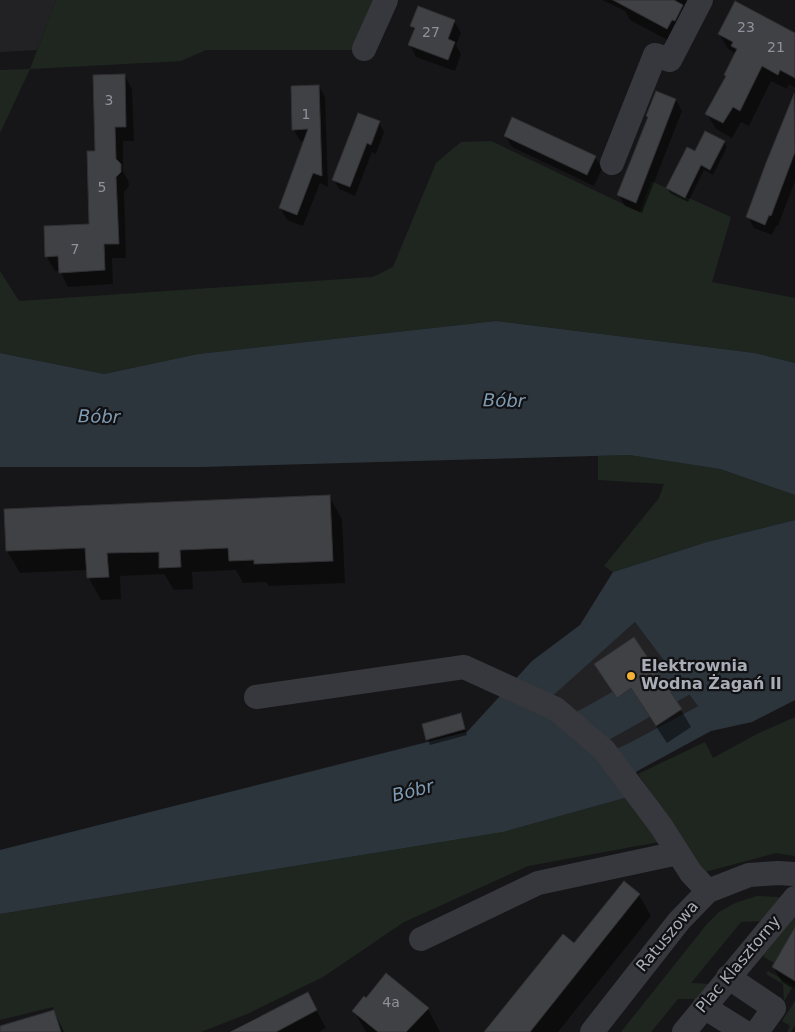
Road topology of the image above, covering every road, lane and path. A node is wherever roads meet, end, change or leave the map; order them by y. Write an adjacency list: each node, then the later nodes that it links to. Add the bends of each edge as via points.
1 (386, 0): 3 (street)
2 (702, 0): 4 (street, via 670,60 656,55)
3 (364, 49)
4 (612, 163)
5 (256, 697): 6 (street, via 464,667 556,709 604,750)
6 (678, 853): 8 (street); 10 (street, via 538,883)
7 (795, 874): 8 (street, Ratuszowa, via 749,876)
8 (708, 891): 13 (street, Ratuszowa, via 679,920)
9 (795, 898): 11 (street, Plac Klasztorny)
10 (421, 939)
11 (728, 977): 12 (street, Plac Klasztorny); 16 (street, via 774,1008)
12 (704, 1007): 14 (street, Plac Klasztorny); 15 (street)
13 (592, 1032)
14 (684, 1032)
15 (744, 1032)
16 (757, 1032)

